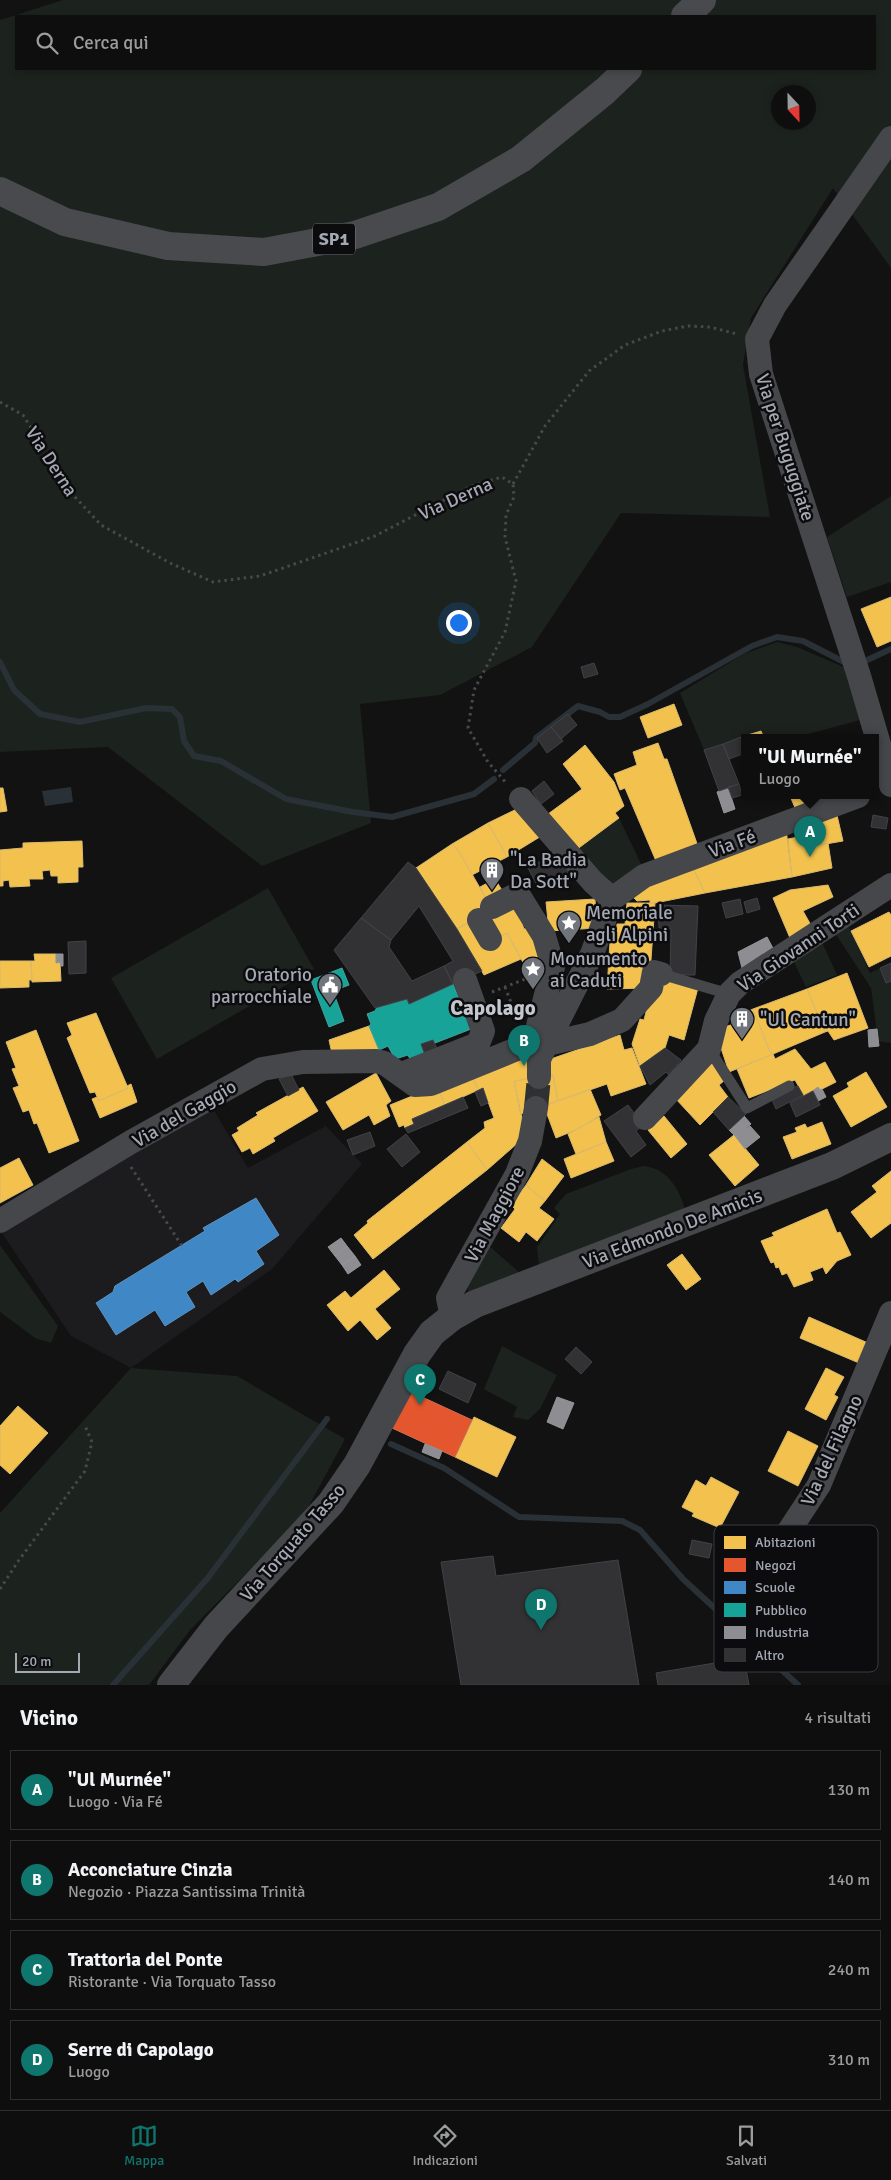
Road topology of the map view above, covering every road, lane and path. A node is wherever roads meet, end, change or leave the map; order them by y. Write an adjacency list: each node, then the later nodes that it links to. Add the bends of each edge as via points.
1 (702, 0): 2 (main road)
2 (685, 15)
3 (627, 70): 5 (main road, SP1, via 521,159 438,208 354,235 264,252 168,246 65,222)
4 (891, 138): 6 (street, via 774,305)
5 (0, 190)
6 (757, 339): 8 (path, via 710,327 688,326 662,331 626,346 589,370 545,426); 9 (street, Via per Buguggiate, via 761,374)
7 (0, 402): 8 (path, Via Derna, via 23,415 74,496 101,524 170,563 213,582 260,576 375,536 471,486 502,477)
8 (514, 484): 12 (path, Via Derna, via 514,498 506,516 505,537 516,581 505,632 474,690 468,728 488,762)
9 (876, 734)
10 (879, 743): 11 (street, Via per Buguggiate)
11 (891, 785)
12 (521, 799): 15 (street, via 593,882)
13 (850, 799): 15 (street, Via Fé, via 644,876)
14 (891, 885): 19 (street, Via Giovanni Torti, via 740,983)
15 (612, 899): 20 (street, via 592,954)
16 (487, 922): 20 (street, via 518,894 544,936 553,967)
17 (662, 974): 19 (lane); 20 (street, via 654,972 650,988 622,1020 590,1034)
18 (465, 980): 22 (street, via 484,1031 478,1044)
19 (729, 994): 21 (street, Via Giovanni Torti, via 716,1021)
20 (540, 1043): 22 (street, via 431,1084 415,1085); 23 (street)
21 (709, 1049): 24 (lane, via 747,1108); 26 (street, Via Giovanni Torti)
22 (393, 1069): 28 (street, Via del Gaggio, via 376,1061 304,1062 262,1069)
23 (539, 1077)
24 (789, 1086)
25 (536, 1108): 32 (street, Via Maggiore, via 530,1140 517,1174 448,1298)
26 (645, 1118)
27 (891, 1137): 32 (street, Via Edmondo De Amicis, via 832,1166 474,1304)
28 (120, 1149): 29 (street, Via del Gaggio); 30 (path)
29 (0, 1221)
30 (182, 1246)
31 (891, 1313): 34 (street, Via del Filagno, via 819,1485)
32 (452, 1317): 36 (street, Via Torquato Tasso, via 432,1333 417,1354 357,1465 331,1503 216,1627)
33 (85, 1426): 35 (path, via 92,1442 85,1471)
34 (794, 1525)
35 (0, 1589)
36 (171, 1685)

